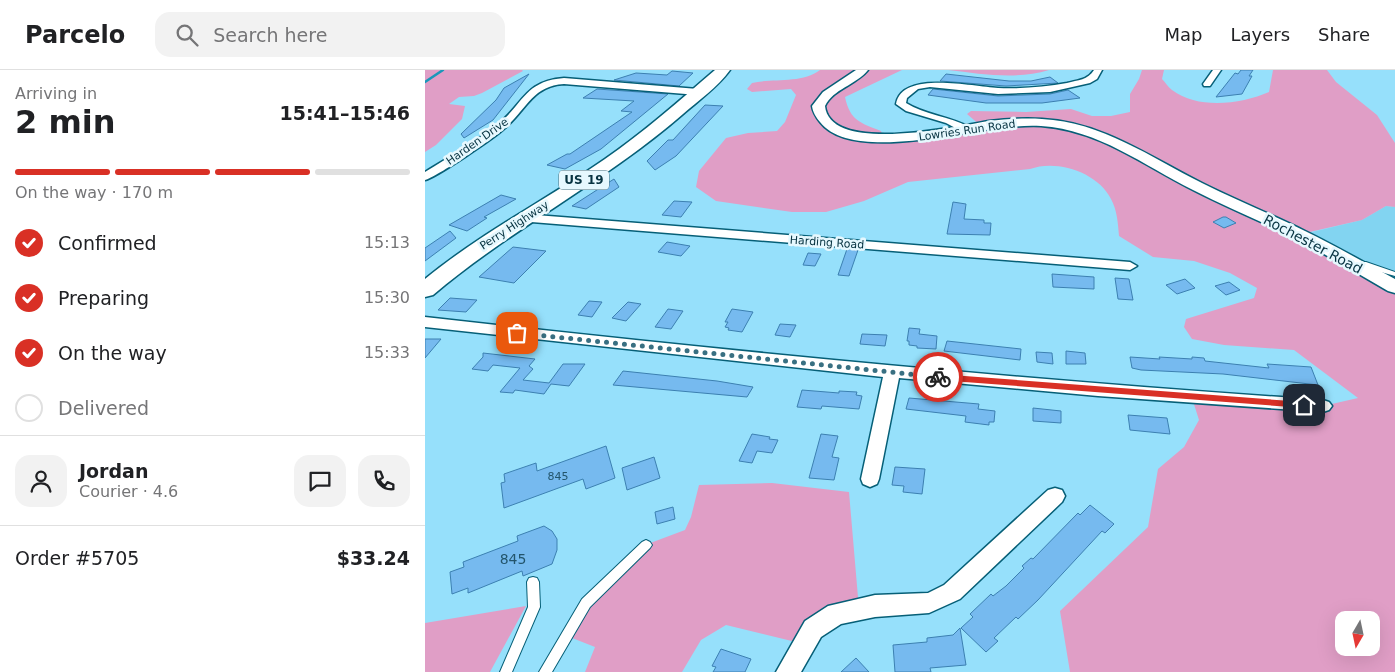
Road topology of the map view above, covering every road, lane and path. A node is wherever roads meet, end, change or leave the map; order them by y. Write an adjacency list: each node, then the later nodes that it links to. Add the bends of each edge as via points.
1 (723, 70): 6 (main road, Perry Highway / US 19)
2 (861, 70): 7 (street, Lowries Run Road, via 855,78 827,94 819,104 820,114 833,128 857,136 884,139)
3 (1099, 70): 7 (street, via 1087,81 1050,89 998,91 924,84 910,89 902,97 901,104 909,109)
4 (1217, 70): 5 (street)
5 (1207, 84)
6 (698, 92): 8 (street, Harden Drive, via 591,83 550,90 526,102 494,133); 10 (main road, Perry Highway / US 19, via 627,152)
7 (965, 129): 9 (street, Lowries Run Road, via 1035,122 1089,130)
8 (425, 177)
9 (1231, 202): 11 (street, Rochester Road)
10 (523, 218): 12 (street, Harding Road); 15 (main road, Perry Highway / US 19)
11 (1341, 257): 13 (lane); 14 (street, Rochester Road)
12 (1131, 266)
13 (1395, 274)
14 (1395, 288)
15 (425, 290)
16 (425, 322): 17 (street)
17 (892, 373): 18 (street); 19 (street)
18 (1323, 406)
19 (870, 479)
20 (1055, 496): 25 (street, via 952,592 929,603 875,606 836,614 813,629)
21 (645, 545): 24 (lane, via 586,603)
22 (533, 582): 23 (lane, via 534,606)
23 (506, 672)
24 (545, 672)
25 (788, 672)

